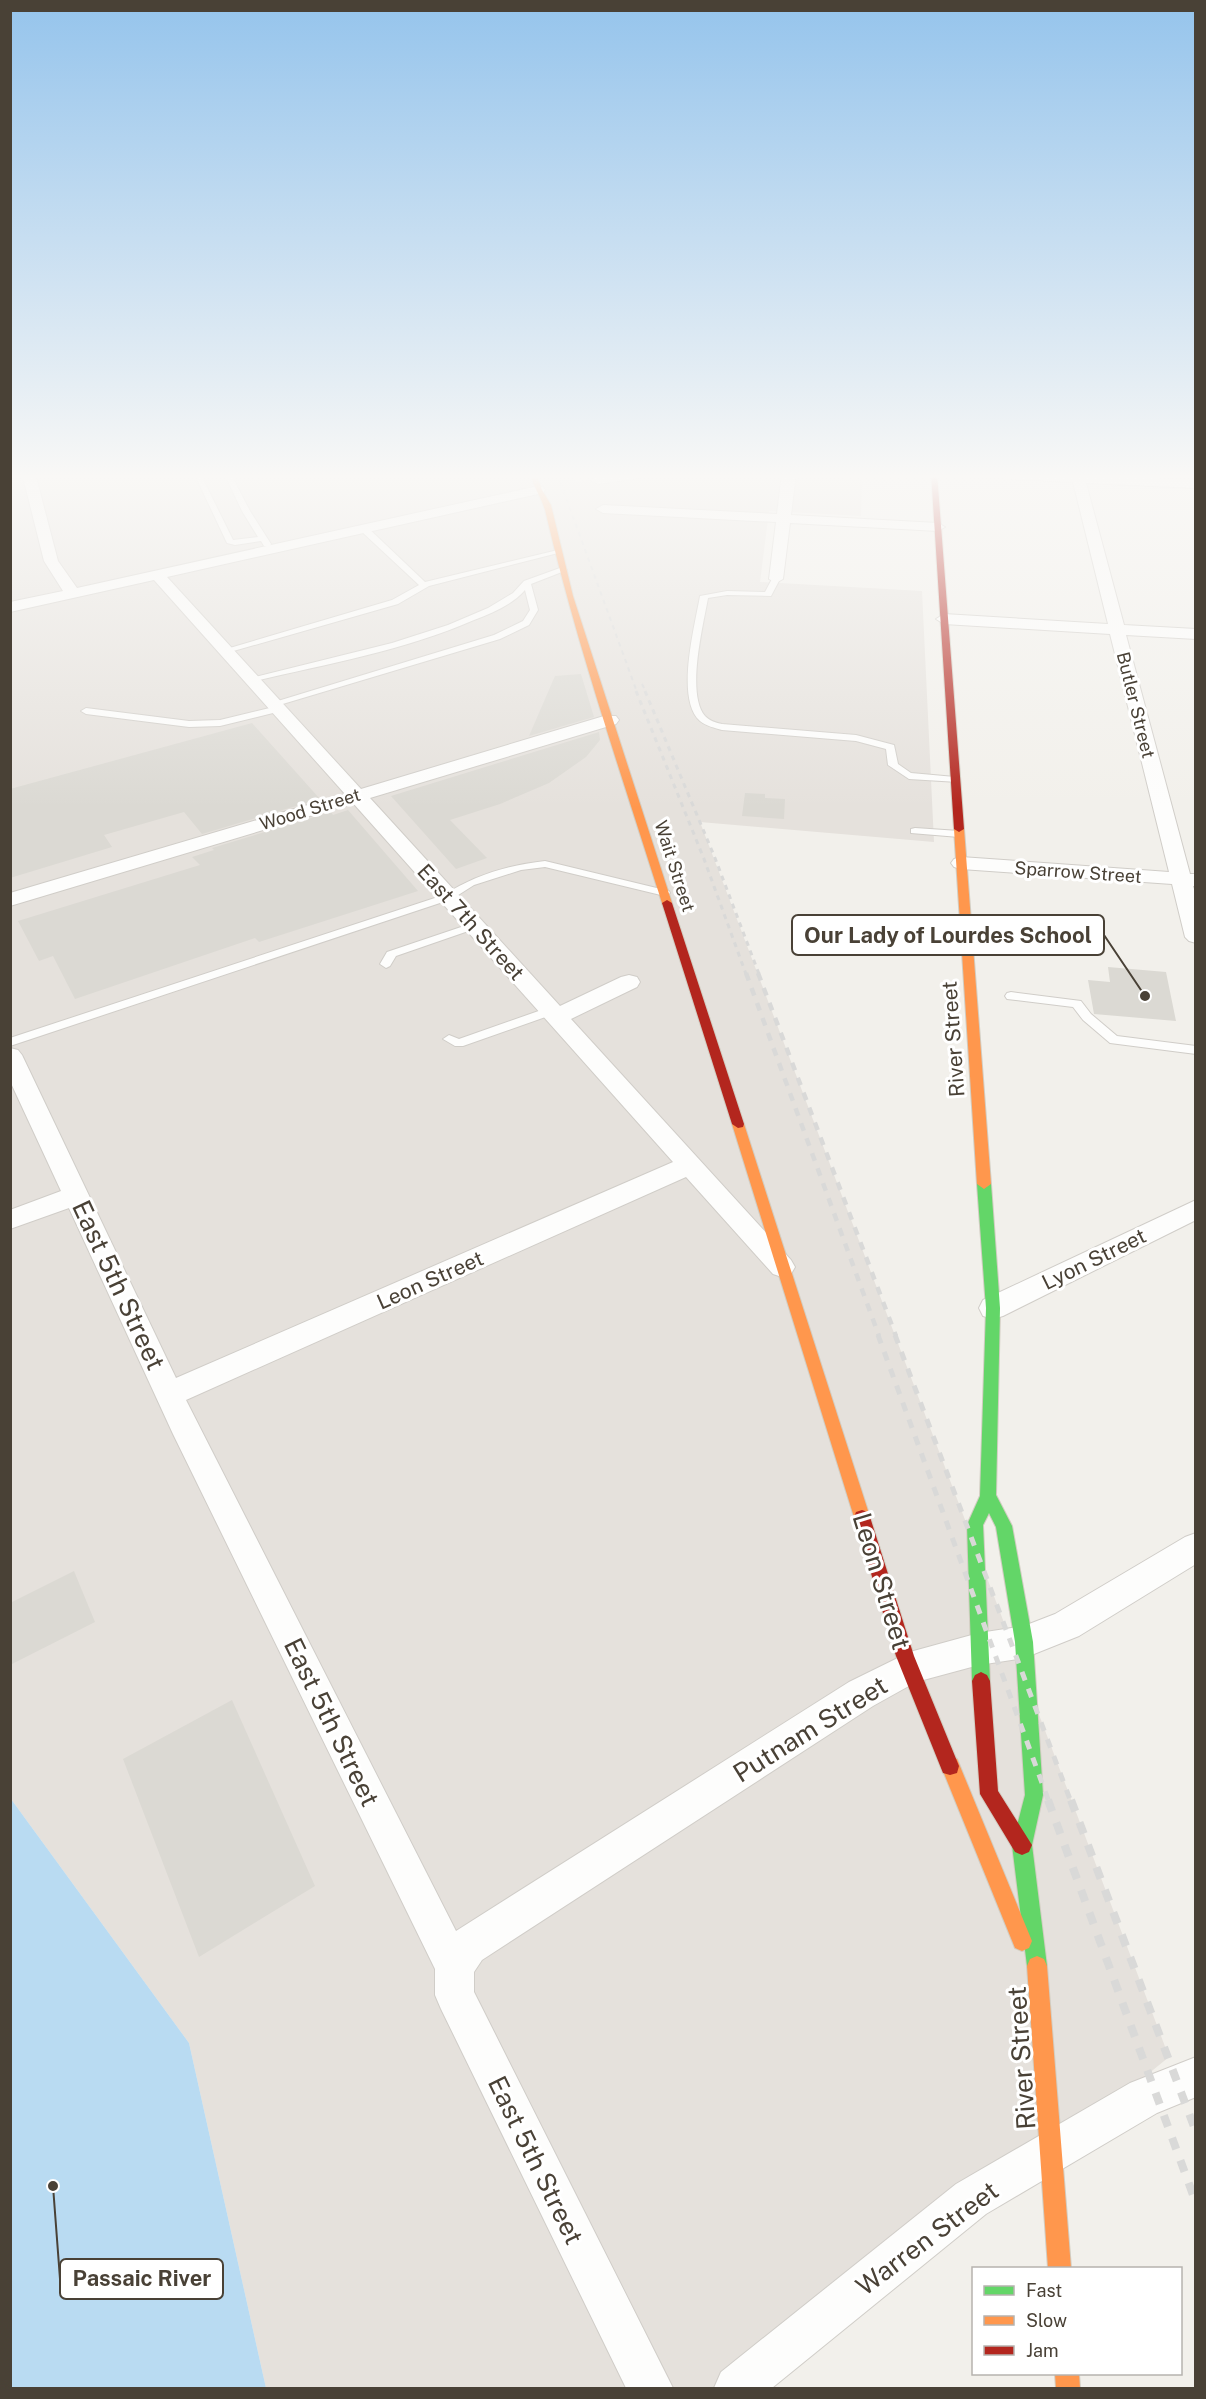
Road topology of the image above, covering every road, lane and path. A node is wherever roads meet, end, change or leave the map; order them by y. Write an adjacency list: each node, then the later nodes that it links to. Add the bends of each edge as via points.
1 (67, 585): 11 (street)
2 (109, 585): 11 (street)
3 (167, 585): 16 (street, East 7th Street)
4 (424, 585): 16 (lane, via 395,602)
5 (524, 585): 17 (lane, via 516,595 451,627 395,645)
6 (527, 585): 18 (lane, via 534,610 526,623)
7 (568, 585): 20 (main road, Wait Street)
8 (773, 585): 21 (lane, via 768,594 704,596 691,678 698,715 705,722 722,727 856,738 891,747 893,765 909,776)
9 (942, 585): 13 (main road, River Street)
10 (1105, 585): 14 (street, Butler Street)
11 (73, 593): 12 (street)
12 (10, 607)
13 (944, 619): 14 (street); 21 (main road, River Street)
14 (1117, 630): 15 (street); 26 (street, Butler Street)
15 (1196, 634)
16 (226, 652): 17 (street, East 7th Street)
17 (250, 679): 18 (street, East 7th Street)
18 (276, 707): 19 (lane, via 220,723 189,724); 22 (street, East 7th Street)
19 (86, 711)
20 (610, 720): 22 (street, Wood Street); 27 (main road, Wait Street)
21 (955, 780): 24 (main road, River Street)
22 (356, 796): 28 (street, East 7th Street); 29 (street, Wood Street)
23 (915, 831): 24 (lane)
24 (959, 834): 25 (main road, River Street)
25 (961, 862): 26 (street, Sparrow Street); 32 (main road, River Street)
26 (1188, 880): 33 (street, Butler Street)
27 (665, 893): 28 (lane, via 545,864 470,882); 46 (main road, Wait Street)
28 (448, 897): 30 (street, East 7th Street); 39 (lane)
29 (10, 900)
30 (473, 926): 34 (lane, via 391,954); 37 (street, East 7th Street)
31 (812, 929): 32 (lane, via 878,924)
32 (966, 932): 47 (main road, River Street)
33 (1196, 937)
34 (386, 964)
35 (629, 982): 37 (street)
36 (1011, 996): 40 (lane, via 1077,1004 1114,1040)
37 (553, 1014): 38 (lane, via 459,1043); 42 (street, East 7th Street)
38 (449, 1039)
39 (10, 1042)
40 (1196, 1050)
41 (10, 1055): 43 (street, East 5th Street)
42 (690, 1165): 46 (street, East 7th Street); 48 (street, Leon Street)
43 (76, 1195): 45 (street); 48 (street, East 5th Street)
44 (1196, 1209): 47 (street, Lyon Street)
45 (10, 1220)
46 (785, 1270): 53 (main road, Leon Street)
47 (993, 1308): 49 (main road, River Street)
48 (170, 1394): 55 (street, East 5th Street)
49 (988, 1496): 51 (main road, River Street, via 1004,1526); 52 (main road, River Street, via 975,1525)
50 (1196, 1546): 51 (street, Putnam Street, via 1068,1625)
51 (1024, 1642): 52 (street, Putnam Street); 54 (main road, River Street, via 1034,1795)
52 (979, 1649): 53 (street, Putnam Street); 54 (main road, River Street, via 989,1794)
53 (910, 1668): 55 (street, Putnam Street, via 861,1694 468,1946); 56 (main road, Leon Street)
54 (1022, 1845): 56 (main road, River Street)
55 (454, 1967): 60 (street, East 5th Street, via 455,1995)
56 (1040, 1986): 58 (main road, River Street)
57 (1196, 2077): 58 (street, Warren Street, via 1144,2097)
58 (1052, 2152): 59 (main road, River Street); 61 (street, Warren Street, via 971,2199)
59 (1060, 2267)
60 (650, 2388)
61 (737, 2388)

